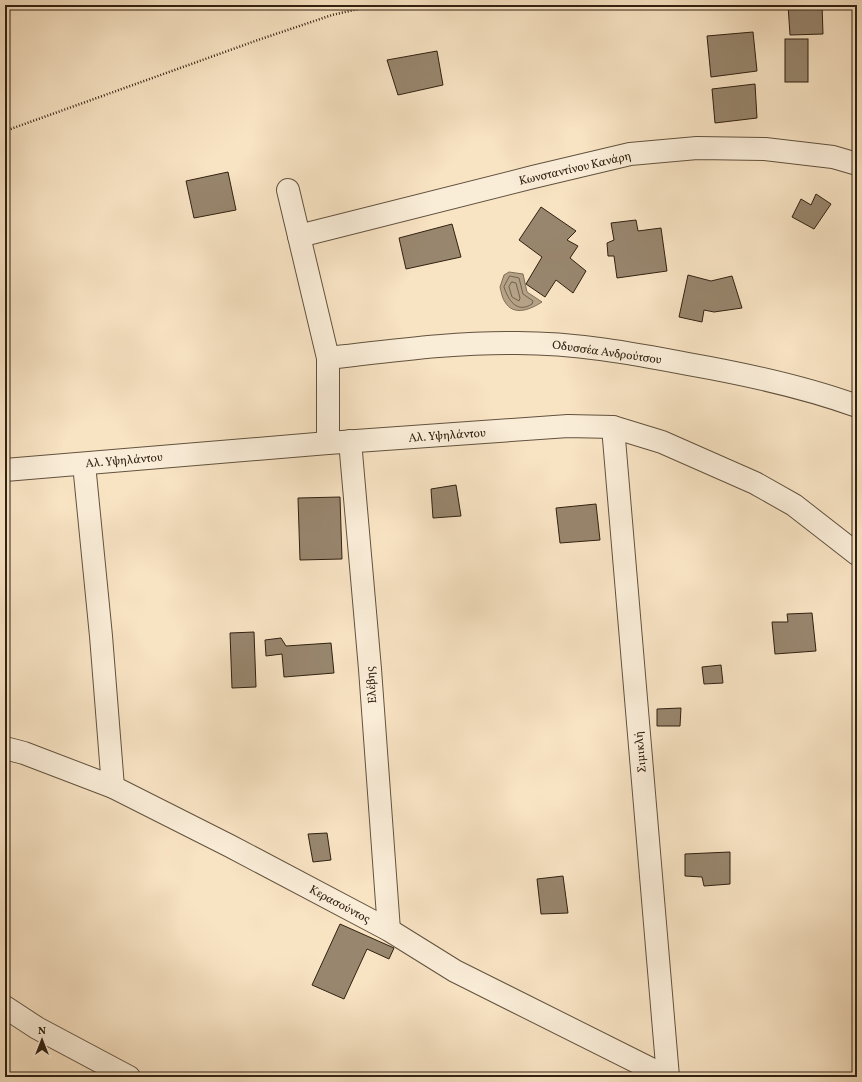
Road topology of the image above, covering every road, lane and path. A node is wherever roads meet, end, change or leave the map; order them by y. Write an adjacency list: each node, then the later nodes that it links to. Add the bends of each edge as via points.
1 (376, 5): 2 (path, via 332,15 258,40)
2 (5, 131)
3 (857, 164): 5 (street, Κωνσταντίνου Κανάρη, via 833,157 765,149 697,148 630,154)
4 (288, 190): 5 (street)
5 (299, 236): 6 (street)
6 (328, 358): 7 (street, Οδυσσέα Ανδρούτσου, via 459,344 575,345 767,379); 10 (street)
7 (857, 406)
8 (613, 428): 9 (street, Αλ. Υψηλάντου, via 568,426); 13 (street, Αλ. Υψηλάντου, via 662,442 756,483 794,505); 19 (street, Σιμικλή)
9 (350, 441): 10 (street, Αλ. Υψηλάντου); 16 (street, Ελέβης)
10 (328, 442): 11 (street, Αλ. Υψηλάντου)
11 (84, 464): 12 (street, Αλ. Υψηλάντου); 15 (street)
12 (5, 470)
13 (857, 554)
14 (5, 748): 15 (street, Κερασούντος)
15 (113, 787): 16 (street, Κερασούντος)
16 (389, 930): 19 (street, Κερασούντος, via 455,971)
17 (5, 1007): 18 (street, via 37,1028)
18 (130, 1077)
19 (668, 1077)

